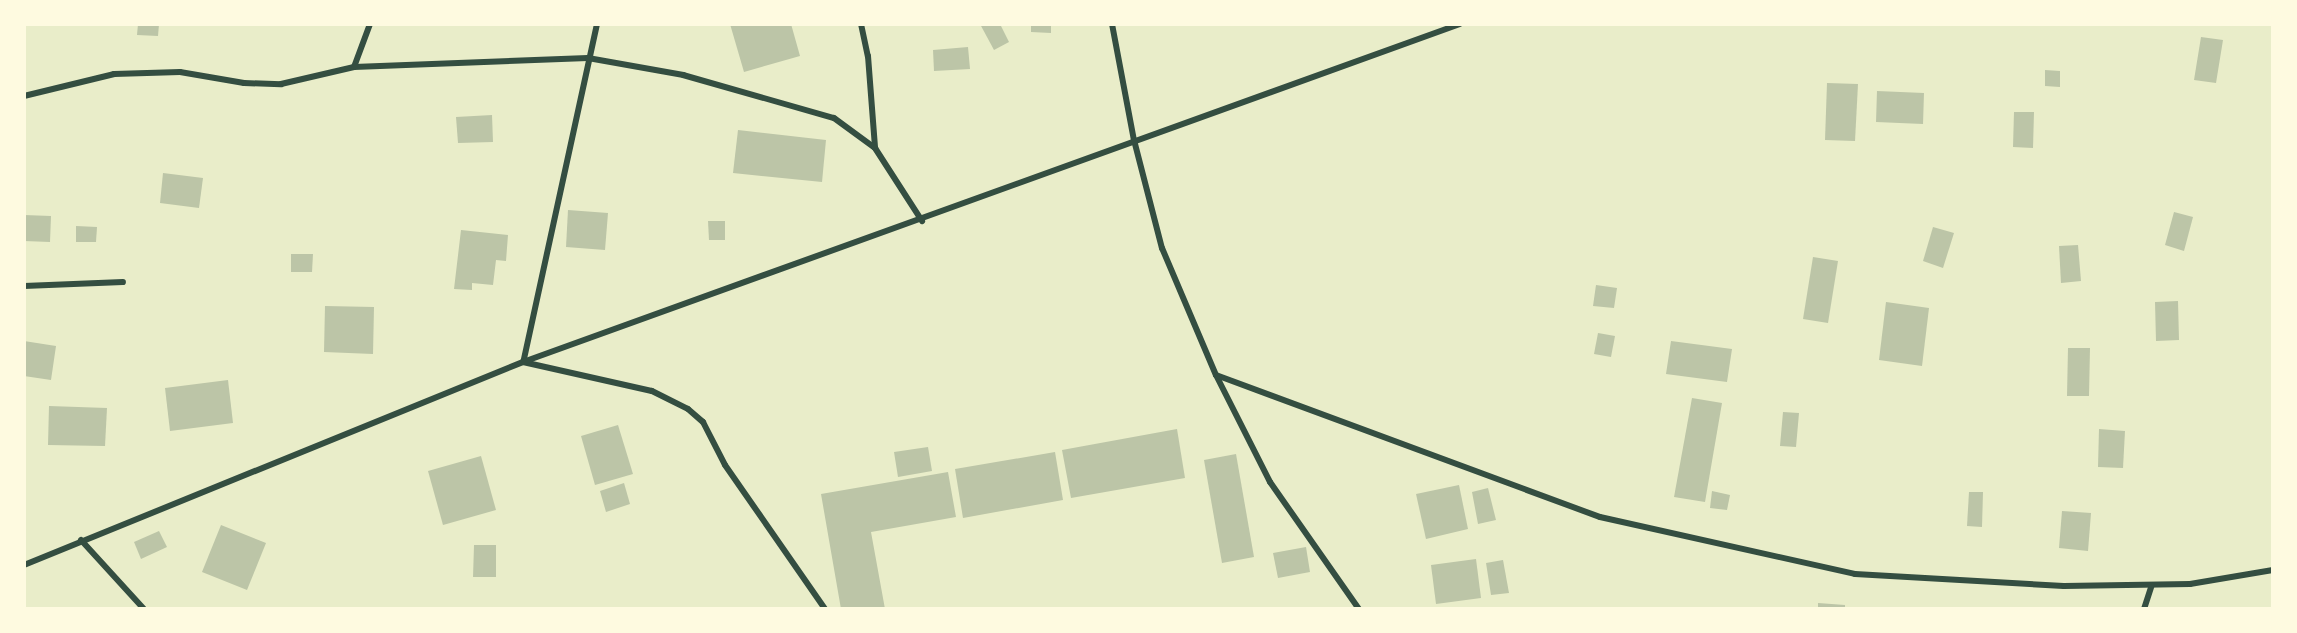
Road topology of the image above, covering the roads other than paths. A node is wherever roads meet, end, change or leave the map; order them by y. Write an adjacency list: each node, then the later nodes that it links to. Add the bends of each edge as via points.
1 (370, 24): 7 (street)
2 (597, 24): 6 (street)
3 (861, 24): 10 (street, via 868,56)
4 (1113, 24): 9 (street)
5 (1460, 24): 9 (street)
6 (588, 58): 7 (street); 10 (street, via 683,75 834,118); 14 (street)
7 (354, 68): 8 (street, via 281,84 244,83 180,72 114,74)
8 (24, 96)
9 (1134, 140): 11 (street); 15 (street, via 1161,248)
10 (875, 148): 11 (street)
11 (922, 221): 14 (street)
12 (123, 282): 13 (street)
13 (24, 286)
14 (523, 362): 16 (street); 21 (street, via 652,391 688,409 703,422 725,465)
15 (1216, 375): 19 (street, via 1600,517 1769,556 1855,574 1960,582); 22 (street, via 1270,482)
16 (81, 540): 17 (street); 20 (street)
17 (24, 565)
18 (2273, 570): 19 (street, via 2190,584)
19 (2152, 585): 23 (street)
20 (144, 609)
21 (825, 609)
22 (1359, 609)
23 (2144, 609)

